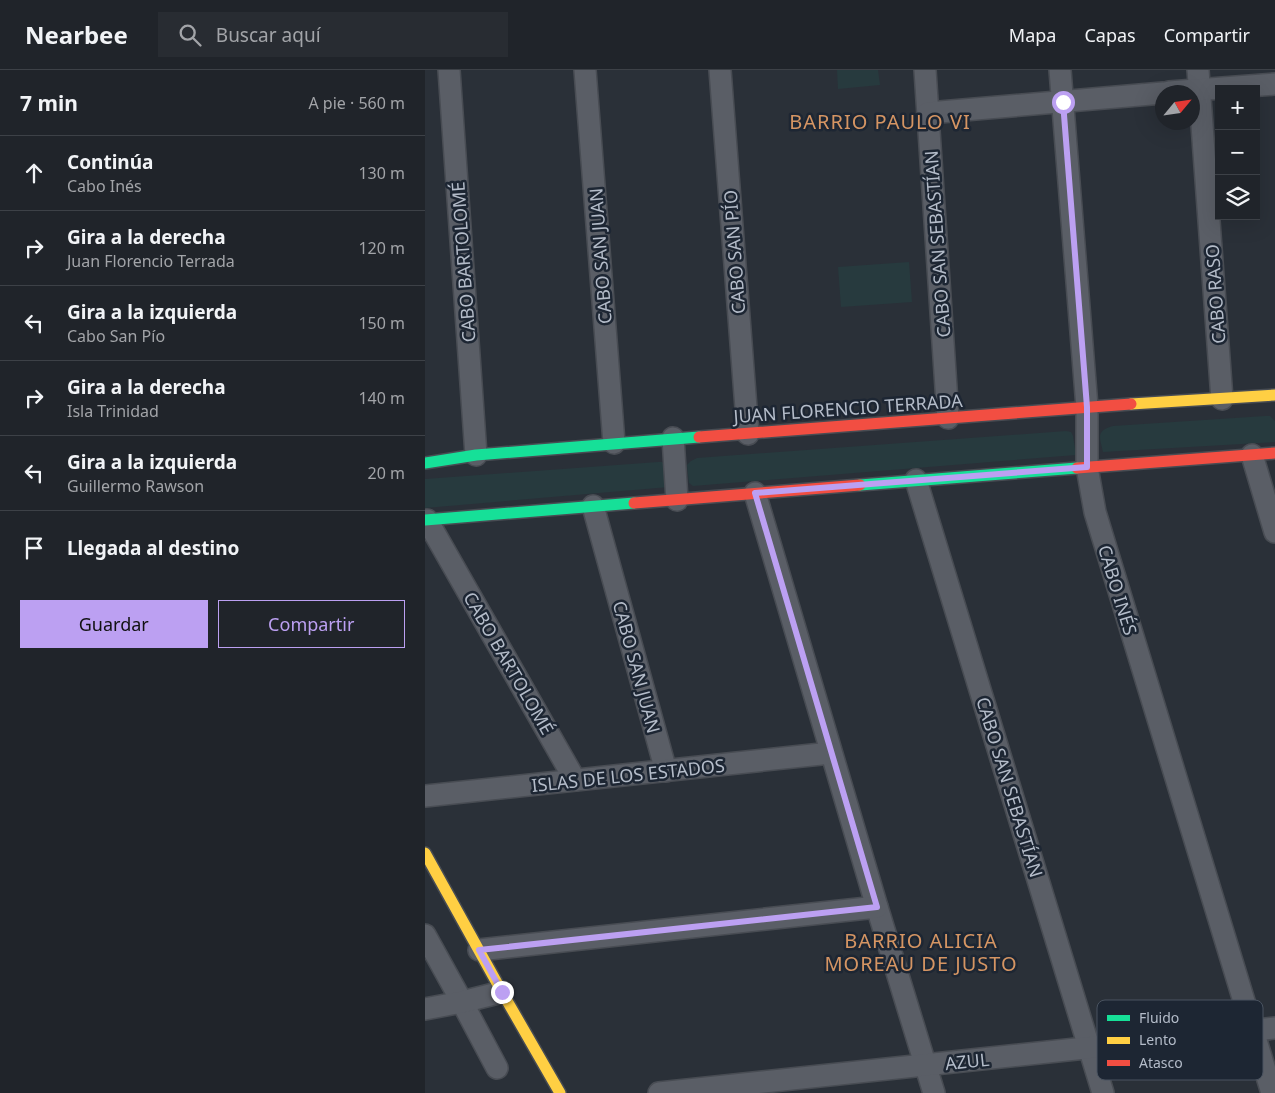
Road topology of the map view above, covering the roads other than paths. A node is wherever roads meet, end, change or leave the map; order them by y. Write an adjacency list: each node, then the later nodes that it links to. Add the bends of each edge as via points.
1 (449, 70): 20 (street, CABO BARTOLOMÉ)
2 (585, 70): 18 (street, CABO SAN JUAN)
3 (720, 70): 16 (street, CABO SAN PÍO)
4 (925, 70): 11 (street, CABO SAN SEBASTÍAN)
5 (1060, 70): 10 (street, CABO INÉS)
6 (1199, 80): 7 (street); 8 (street); 13 (street, CABO RASO)
7 (1275, 84)
8 (1186, 85)
9 (1155, 94): 10 (street)
10 (1063, 102): 11 (street); 14 (street, CABO INÉS)
11 (928, 113): 15 (street, CABO SAN SEBASTÍAN)
12 (1275, 395): 13 (street, JUAN FLORENCIO TERRADA)
13 (1222, 399): 14 (street, JUAN FLORENCIO TERRADA)
14 (1087, 407): 15 (street, JUAN FLORENCIO TERRADA); 23 (street, CABO INÉS)
15 (949, 418): 16 (street, JUAN FLORENCIO TERRADA)
16 (748, 434): 17 (street, JUAN FLORENCIO TERRADA)
17 (673, 438): 18 (street, JUAN FLORENCIO TERRADA); 26 (street)
18 (614, 443): 20 (street, JUAN FLORENCIO TERRADA)
19 (1275, 453): 21 (street)
20 (476, 455): 22 (street, JUAN FLORENCIO TERRADA)
21 (1252, 455): 23 (street); 29 (street)
22 (425, 463)
23 (1087, 467): 24 (street); 39 (street, CABO INÉS, via 1095,512)
24 (916, 480): 25 (street); 43 (street, CABO SAN SEBASTÍAN)
25 (755, 493): 26 (street); 30 (street)
26 (677, 500): 27 (street)
27 (593, 506): 28 (street); 31 (street, CABO SAN JUAN)
28 (426, 520): 32 (street, CABO BARTOLOMÉ)
29 (1275, 532)
30 (831, 753): 31 (street, ISLAS DE LOS ESTADOS); 35 (street)
31 (666, 770): 32 (street, ISLAS DE LOS ESTADOS)
32 (575, 780): 33 (street, ISLAS DE LOS ESTADOS)
33 (425, 796)
34 (425, 853): 37 (street)
35 (877, 907): 37 (street); 45 (street)
36 (425, 935): 40 (street)
37 (479, 950): 38 (street)
38 (502, 992): 40 (street); 49 (street)
39 (1244, 1000)
40 (463, 1002): 41 (street); 46 (street)
41 (425, 1009)
42 (1097, 1047): 43 (street, AZUL)
43 (1089, 1048): 45 (street, AZUL); 47 (street, CABO SAN SEBASTÍAN)
44 (1263, 1063): 53 (street, CABO INÉS)
45 (926, 1065): 50 (street, AZUL); 51 (street)
46 (497, 1068)
47 (1097, 1074)
48 (1099, 1080): 52 (street, CABO SAN SEBASTÍAN)
49 (560, 1093)
50 (659, 1093)
51 (934, 1093)
52 (1103, 1093)
53 (1272, 1093)

